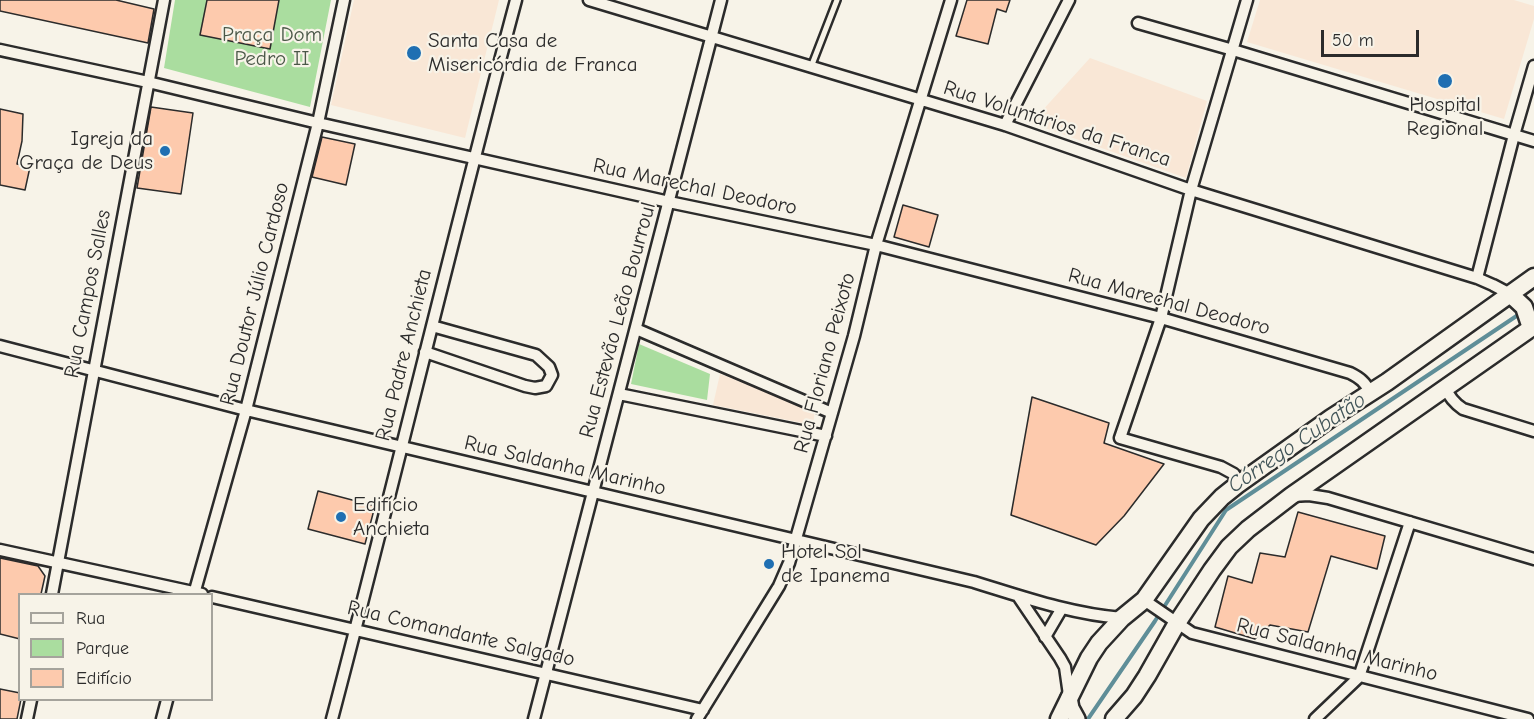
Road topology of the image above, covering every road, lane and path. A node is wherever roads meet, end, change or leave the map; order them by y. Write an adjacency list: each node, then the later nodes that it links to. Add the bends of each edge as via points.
1 (164, 0): 16 (street, Rua Campos Salles)
2 (344, 0): 18 (street, Rua Doutor Júlio Cardoso)
3 (516, 0): 22 (street, Rua Padre Anchieta)
4 (589, 0): 11 (street, Rua Voluntários da Franca)
5 (721, 0): 11 (street, Rua Estevão Leão Bourroul)
6 (837, 0): 15 (lane)
7 (951, 0): 17 (street, Rua Floriano Peixoto)
8 (1069, 0): 19 (street)
9 (1247, 0): 13 (street)
10 (1138, 23): 13 (street)
11 (712, 37): 15 (street, Rua Voluntários da Franca); 24 (street, Rua Estevão Leão Bourroul)
12 (0, 50): 16 (street, Rua Marechal Deodoro)
13 (1233, 50): 20 (street); 23 (street)
14 (1534, 66): 20 (street)
15 (810, 67): 17 (street, Rua Voluntários da Franca)
16 (148, 82): 18 (street, Rua Marechal Deodoro); 35 (street, Rua Campos Salles)
17 (921, 100): 19 (street, Rua Voluntários da Franca); 25 (street, Rua Floriano Peixoto)
18 (318, 123): 22 (street, Rua Marechal Deodoro); 39 (street, Rua Doutor Júlio Cardoso)
19 (1005, 125): 23 (street, Rua Voluntários da Franca)
20 (1514, 135): 21 (street); 27 (street)
21 (1534, 141)
22 (473, 158): 24 (street, Rua Marechal Deodoro); 31 (street, Rua Padre Anchieta)
23 (1191, 189): 27 (street, Rua Voluntários da Franca); 29 (street)
24 (669, 202): 25 (street, Rua Marechal Deodoro); 32 (street, Rua Estevão Leão Bourroul)
25 (876, 245): 29 (street, Rua Marechal Deodoro); 40 (street, Rua Floriano Peixoto)
26 (1534, 277): 28 (main road)
27 (1478, 278): 28 (street, Rua Voluntários da Franca)
28 (1512, 296): 30 (main road, via 1524,307); 37 (main road)
29 (1161, 318): 37 (street, Rua Marechal Deodoro, via 1350,373 1360,378); 44 (street, via 1120,438 1221,467 1233,474)
30 (1531, 325): 36 (main road)
31 (432, 326): 34 (street, Rua Padre Anchieta); 34 (street, via 536,355 549,366 552,375 546,386 535,388)
32 (636, 329): 38 (street, Rua Estevão Leão Bourroul); 40 (street)
33 (0, 346): 35 (street, Rua Saldanha Marinho)
34 (425, 352): 43 (street, Rua Padre Anchieta)
35 (93, 371): 39 (street, Rua Saldanha Marinho); 51 (street, Rua Campos Salles)
36 (1445, 387): 41 (street, via 1455,404 1463,409); 46 (main road)
37 (1370, 392): 44 (main road)
38 (619, 394): 42 (street); 45 (street, Rua Estevão Leão Bourroul)
39 (246, 411): 43 (street, Rua Saldanha Marinho); 54 (street, Rua Doutor Júlio Cardoso)
40 (832, 413): 42 (street, Rua Floriano Peixoto)
41 (1534, 430)
42 (826, 436): 48 (street, Rua Floriano Peixoto)
43 (401, 447): 45 (street, Rua Saldanha Marinho); 61 (street, Rua Padre Anchieta)
44 (1237, 485): 57 (main road, via 1201,519)
45 (593, 492): 48 (street, Rua Saldanha Marinho); 63 (street, Rua Estevão Leão Bourroul)
46 (1291, 496): 47 (street, via 1329,498); 60 (main road, via 1229,547)
47 (1410, 522): 50 (street); 64 (street)
48 (796, 540): 55 (street, Rua Saldanha Marinho); 68 (street, Rua Floriano Peixoto, via 779,586)
49 (0, 550): 51 (street)
50 (1534, 559)
51 (58, 563): 52 (street, Rua Campos Salles); 53 (street)
52 (52, 593)
53 (193, 593)
54 (197, 593)
55 (1018, 596): 58 (street, Rua Saldanha Marinho); 62 (street)
56 (213, 597): 61 (street, Rua Comandante Salgado)
57 (1148, 602): 59 (main road); 60 (street, Rua Saldanha Marinho)
58 (1062, 608): 59 (street, Rua Saldanha Marinho); 62 (street)
59 (1122, 618): 67 (main road, via 1089,658)
60 (1173, 620): 64 (street, Rua Saldanha Marinho, via 1192,633); 73 (main road, via 1147,676)
61 (356, 630): 63 (street, Rua Comandante Salgado); 71 (street, Rua Padre Anchieta)
62 (1045, 637): 67 (street, via 1065,667)
63 (545, 674): 68 (street, Rua Comandante Salgado); 72 (street, Rua Estevão Leão Bourroul)
64 (1359, 677): 74 (street); 75 (street, Rua Saldanha Marinho)
65 (31, 701): 69 (street)
66 (166, 701): 70 (street)
67 (1070, 713)
68 (700, 714)
69 (27, 719)
70 (162, 719)
71 (332, 719)
72 (534, 719)
73 (1114, 719)
74 (1315, 719)
75 (1525, 719)

